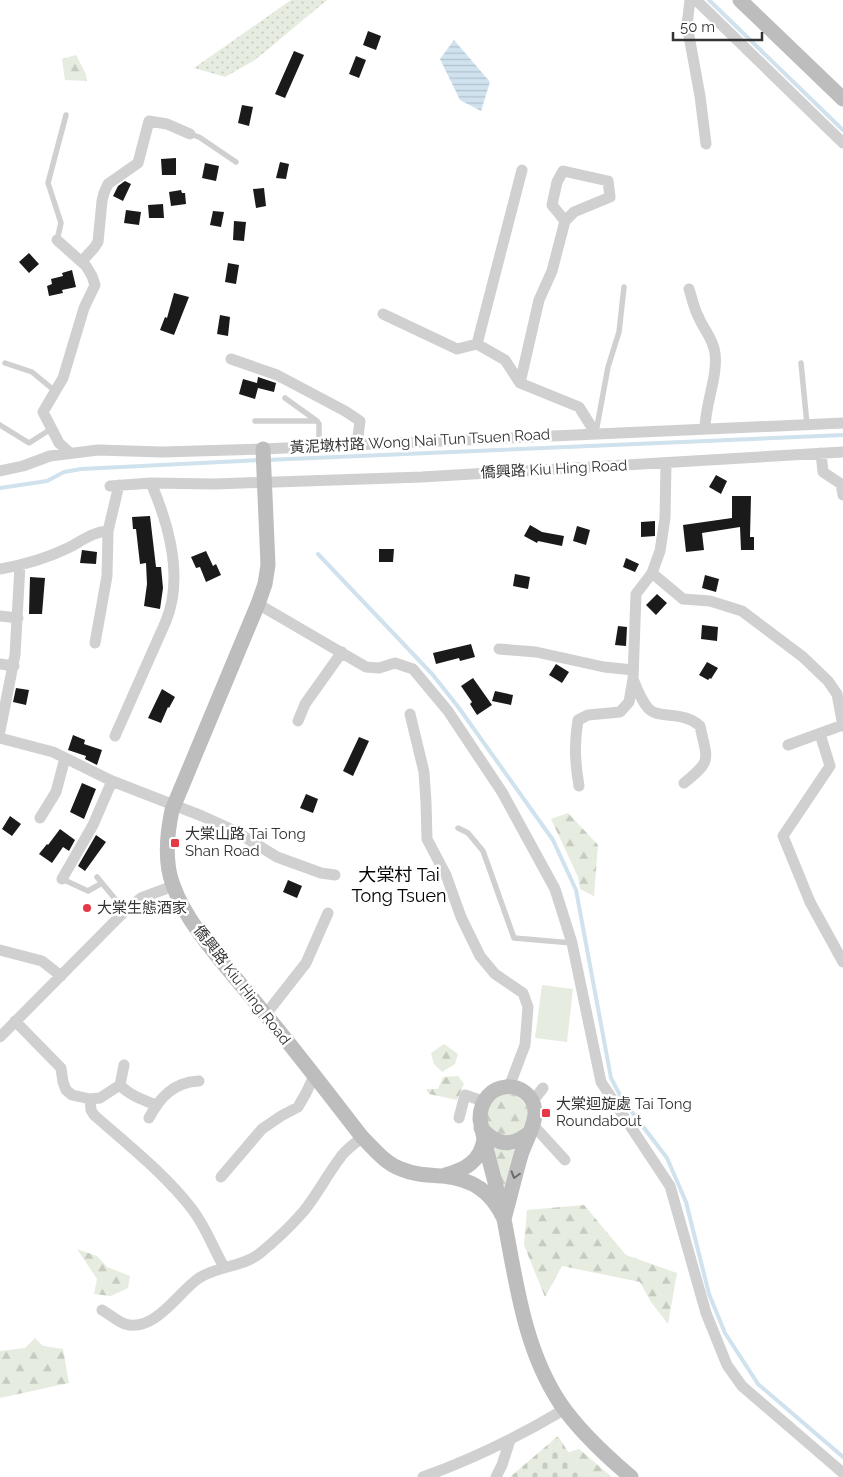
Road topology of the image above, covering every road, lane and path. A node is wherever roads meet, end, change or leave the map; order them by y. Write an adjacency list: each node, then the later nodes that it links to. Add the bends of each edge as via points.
1 (690, 0): 8 (street, via 687,26)
2 (696, 0): 7 (street)
3 (740, 0): 4 (street)
4 (843, 99)
5 (66, 115): 12 (lane, via 48,183 61,223)
6 (190, 134): 9 (lane); 13 (street, via 167,124 149,121 138,163 108,184 102,201 98,242)
7 (843, 143)
8 (706, 144)
9 (236, 162)
10 (522, 170): 17 (street)
11 (565, 221): 11 (street, via 574,212 610,197 608,181 563,172 557,182 552,205); 21 (street, via 552,271 539,300)
12 (57, 240): 13 (street)
13 (82, 261): 22 (street, via 92,276 94,289 84,308 63,378)
14 (624, 287): 31 (lane, via 619,332 608,368)
15 (689, 289): 30 (street, via 715,353)
16 (383, 314): 17 (street, via 457,349)
17 (477, 344): 21 (street, via 505,360)
18 (231, 359): 32 (street, via 277,375 360,421)
19 (4, 363): 22 (lane, via 32,372)
20 (801, 364): 27 (lane)
21 (520, 383): 31 (street, via 579,407)
22 (55, 391): 29 (street, via 43,412)
23 (285, 398): 25 (lane)
24 (255, 421): 25 (lane)
25 (317, 421): 33 (lane)
26 (843, 423): 27 (street, 黃泥墩村路 Wong Nai Tun Tsuen Road)
27 (807, 424): 30 (street, 黃泥墩村路 Wong Nai Tun Tsuen Road)
28 (0, 425): 29 (lane, via 29,443)
29 (51, 429): 36 (street)
30 (705, 429): 31 (street, 黃泥墩村路 Wong Nai Tun Tsuen Road)
31 (596, 434): 32 (street, 黃泥墩村路 Wong Nai Tun Tsuen Road)
32 (357, 444): 33 (street, 黃泥墩村路 Wong Nai Tun Tsuen Road)
33 (319, 446): 34 (street, 黃泥墩村路 Wong Nai Tun Tsuen Road)
34 (263, 448): 36 (street, 黃泥墩村路 Wong Nai Tun Tsuen Road); 40 (street, 僑興路 Kiu Hing Road)
35 (843, 452): 37 (street, 僑興路 Kiu Hing Road)
36 (70, 453): 39 (street, 黃泥墩村路 Wong Nai Tun Tsuen Road)
37 (821, 453): 38 (street, 僑興路 Kiu Hing Road); 42 (street, via 823,472 841,484)
38 (666, 463): 40 (street, 僑興路 Kiu Hing Road); 46 (street, via 665,518 660,551)
39 (0, 472)
40 (265, 482): 41 (street, 僑興路 Kiu Hing Road); 47 (street, 僑興路 Kiu Hing Road, via 268,565)
41 (151, 483): 43 (street, 僑興路 Kiu Hing Road, via 114,485); 62 (street, via 163,512 174,566 172,606)
42 (843, 495)
43 (108, 531): 44 (street, via 95,533 70,547); 50 (street, via 107,576)
44 (20, 565): 45 (street); 49 (street)
45 (0, 569)
46 (652, 573): 55 (street, via 636,594); 59 (street, via 683,599 710,601 742,611 803,657 837,694)
47 (258, 604): 52 (street); 69 (street, 僑興路 Kiu Hing Road)
48 (0, 616): 49 (street)
49 (18, 618): 54 (street)
50 (95, 643)
51 (499, 649): 55 (street, via 536,652)
52 (342, 652): 58 (street, via 305,704); 79 (street, via 366,667 395,664 414,669 448,712 502,792 555,890)
53 (0, 664): 54 (street)
54 (14, 666): 56 (street)
55 (633, 674): 67 (street, via 652,712 686,717 700,726 707,757 701,769); 68 (street, via 629,702 620,712 588,715 578,720 574,739)
56 (2, 711): 60 (street)
57 (410, 714): 90 (street, via 424,772 427,839 480,956 495,974 523,993 528,1007 525,1045)
58 (298, 721)
59 (843, 725): 61 (street)
60 (0, 731)
61 (820, 734): 64 (street); 81 (street, via 830,766 783,836 810,902)
62 (114, 736)
63 (0, 738): 65 (street)
64 (788, 745)
65 (66, 758): 66 (street); 70 (street, via 56,792)
66 (112, 781): 69 (street); 74 (street, via 93,825)
67 (684, 783)
68 (579, 786)
69 (174, 805): 72 (street, via 235,831 277,857); 76 (street, 僑興路 Kiu Hing Road, via 167,842)
70 (40, 818)
71 (458, 828): 79 (lane, via 468,833 483,851 514,938)
72 (335, 875)
73 (97, 878): 75 (lane)
74 (62, 879): 75 (lane, via 88,892)
75 (102, 883): 77 (lane)
76 (173, 886): 77 (street, via 141,898); 83 (street, 僑興路 Kiu Hing Road, via 192,922)
77 (125, 911): 82 (street)
78 (328, 912): 83 (street, via 306,963)
79 (572, 942): 109 (street, via 601,1082 670,1186 706,1313 727,1365 742,1386)
80 (0, 950): 82 (street, via 42,961)
81 (843, 962)
82 (61, 976): 84 (street)
83 (266, 1014): 87 (street, 僑興路 Kiu Hing Road)
84 (15, 1021): 85 (street); 92 (street, via 61,1068 66,1090 72,1095)
85 (0, 1037)
86 (124, 1065): 89 (street)
87 (314, 1076): 100 (street, 僑興路 Kiu Hing Road); 103 (street, via 298,1107 262,1129)
88 (199, 1081): 95 (street, via 189,1081 172,1088)
89 (120, 1085): 92 (street, via 100,1098); 95 (street, via 138,1098)
90 (509, 1087): 93 (street, via 496,1089); 94 (street, via 521,1090)
91 (543, 1088): 94 (street)
92 (90, 1099): 105 (street, via 94,1115 193,1210)
93 (483, 1101): 97 (street, via 465,1095); 99 (street, via 480,1110)
94 (532, 1102): 98 (street, via 535,1109)
95 (156, 1105): 96 (street)
96 (149, 1118)
97 (459, 1118)
98 (531, 1129): 99 (street, via 522,1139 504,1143); 101 (street); 104 (street, one-way to 104)
99 (483, 1133): 102 (street, via 480,1153 469,1166); 104 (street)
100 (362, 1137): 102 (street, 僑興路 Kiu Hing Road, via 386,1162 400,1169); 105 (street, via 341,1156 304,1210 279,1236 257,1255)
101 (565, 1160)
102 (441, 1176): 104 (street, 僑興路 Kiu Hing Road, via 459,1179 481,1189 494,1200)
103 (221, 1177)
104 (504, 1219): 107 (street, via 528,1330 549,1382)
105 (224, 1267): 106 (street, via 199,1278 146,1323 124,1323)
106 (102, 1310)
107 (565, 1409): 108 (street); 112 (street, via 587,1436)
108 (510, 1440): 110 (street); 111 (street)
109 (843, 1473)
110 (424, 1477)
111 (496, 1477)
112 (631, 1477)

